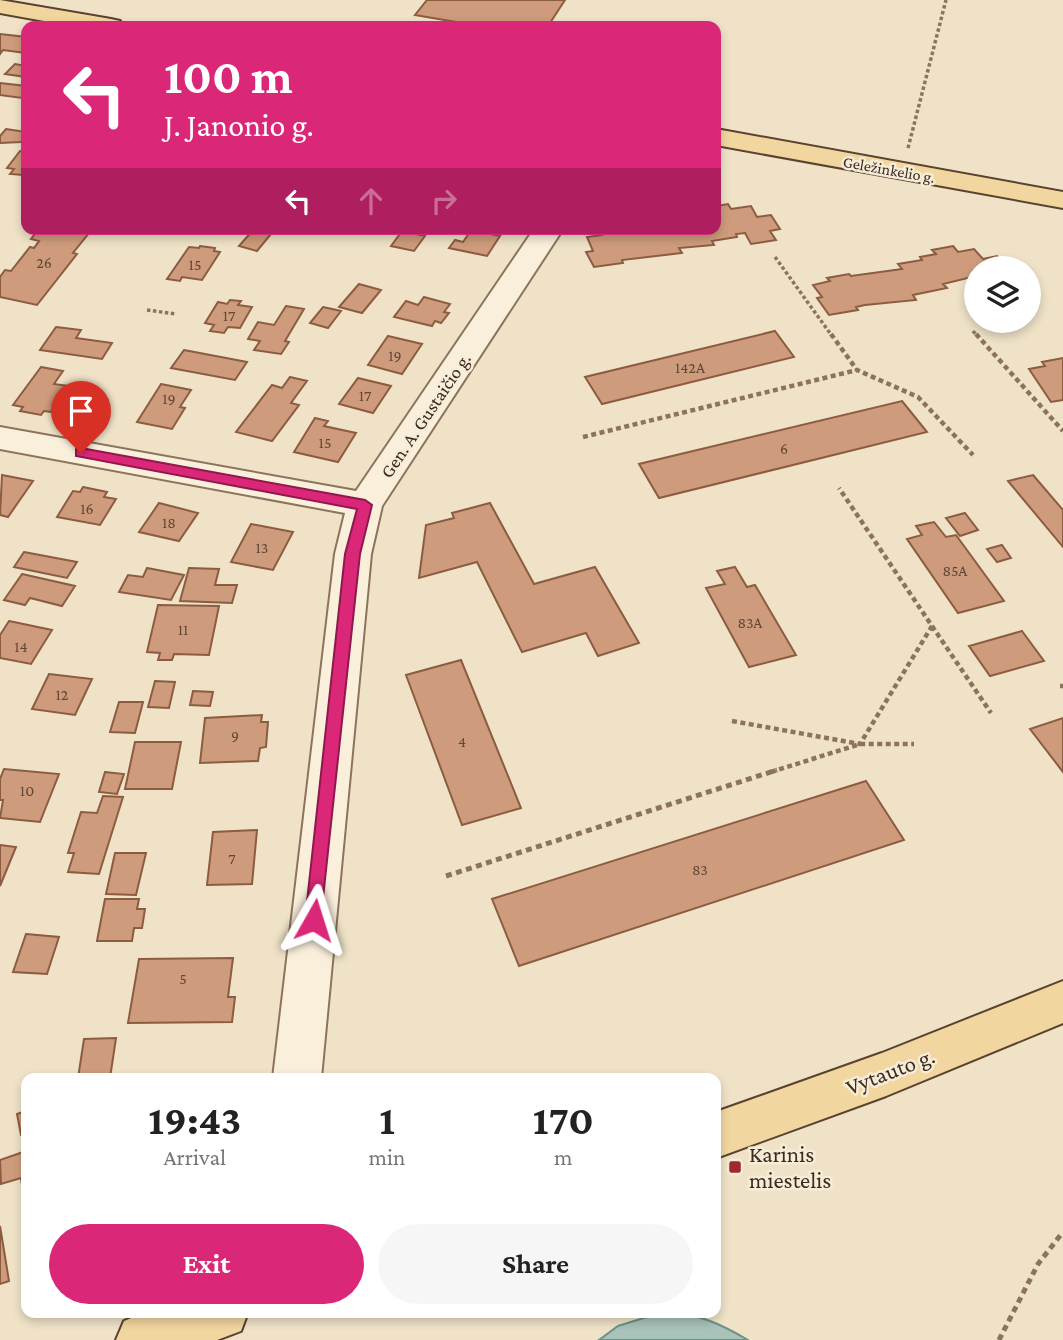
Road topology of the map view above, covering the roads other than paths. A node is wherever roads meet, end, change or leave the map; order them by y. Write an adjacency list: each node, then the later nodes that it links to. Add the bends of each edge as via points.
1 (0, 6): 2 (main road)
2 (83, 21)
3 (721, 138): 4 (main road, Geležinkelio g.)
4 (1063, 200)
5 (545, 235): 7 (street, Gen. A. Gustaičio g.)
6 (0, 438): 7 (street)
7 (365, 505): 9 (street, Gen. A. Gustaičio g., via 353,554)
8 (1063, 1002): 10 (main road, Vytauto g.)
9 (298, 1073)
10 (721, 1133)
11 (205, 1318): 12 (main road)
12 (143, 1340)

